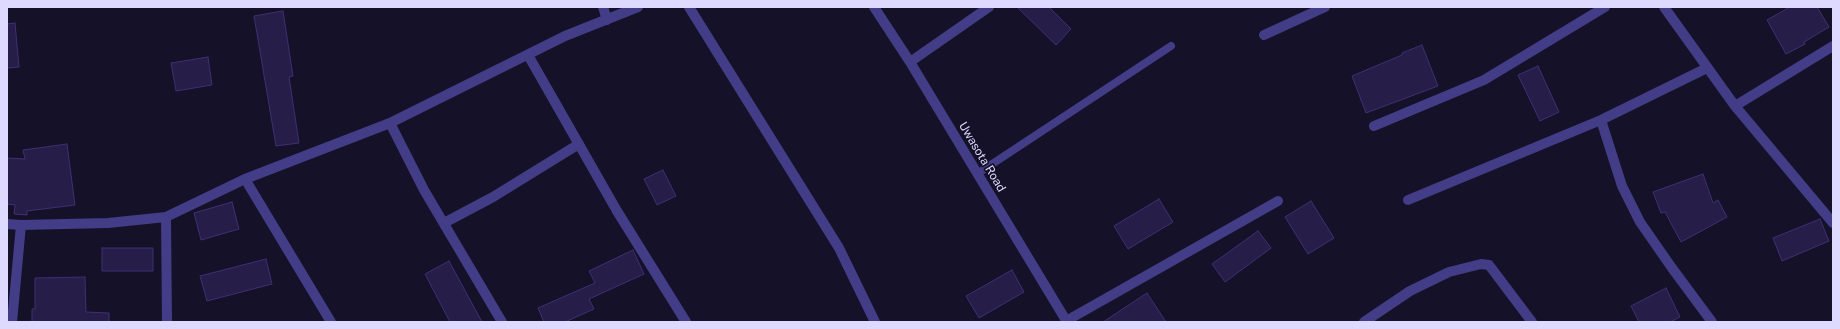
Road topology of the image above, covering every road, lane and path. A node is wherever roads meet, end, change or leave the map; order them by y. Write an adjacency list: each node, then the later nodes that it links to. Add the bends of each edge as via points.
1 (603, 7): 9 (street)
2 (638, 7): 9 (street)
3 (689, 7): 36 (street, via 840,248)
4 (874, 7): 14 (street, Uwasota Road)
5 (989, 7): 14 (street)
6 (1325, 7): 10 (street)
7 (1605, 7): 19 (street, via 1484,80)
8 (1664, 7): 15 (street)
9 (607, 20): 13 (street)
10 (1264, 35)
11 (1171, 46): 21 (lane)
12 (1833, 46): 16 (street)
13 (528, 54): 18 (street); 20 (street)
14 (910, 62): 21 (street, Uwasota Road)
15 (1708, 68): 16 (street); 17 (street)
16 (1735, 106): 26 (street)
17 (1601, 120): 23 (street); 39 (street, via 1622,186 1640,222)
18 (390, 123): 22 (street); 28 (street)
19 (1374, 126)
20 (579, 144): 28 (street); 35 (street)
21 (977, 174): 30 (street, Uwasota Road)
22 (245, 179): 25 (street); 33 (street)
23 (1408, 200)
24 (1278, 201): 30 (street)
25 (166, 217): 29 (street, via 108,223); 32 (street)
26 (1833, 223)
27 (7, 224): 29 (street)
28 (444, 224): 34 (street)
29 (21, 225): 31 (street)
30 (1067, 321)
31 (12, 322)
32 (167, 322)
33 (331, 322)
34 (502, 322)
35 (686, 322)
36 (875, 322)
37 (1364, 322): 38 (street, via 1410,291 1449,272 1481,264 1489,265)
38 (1532, 322)
39 (1712, 322)

